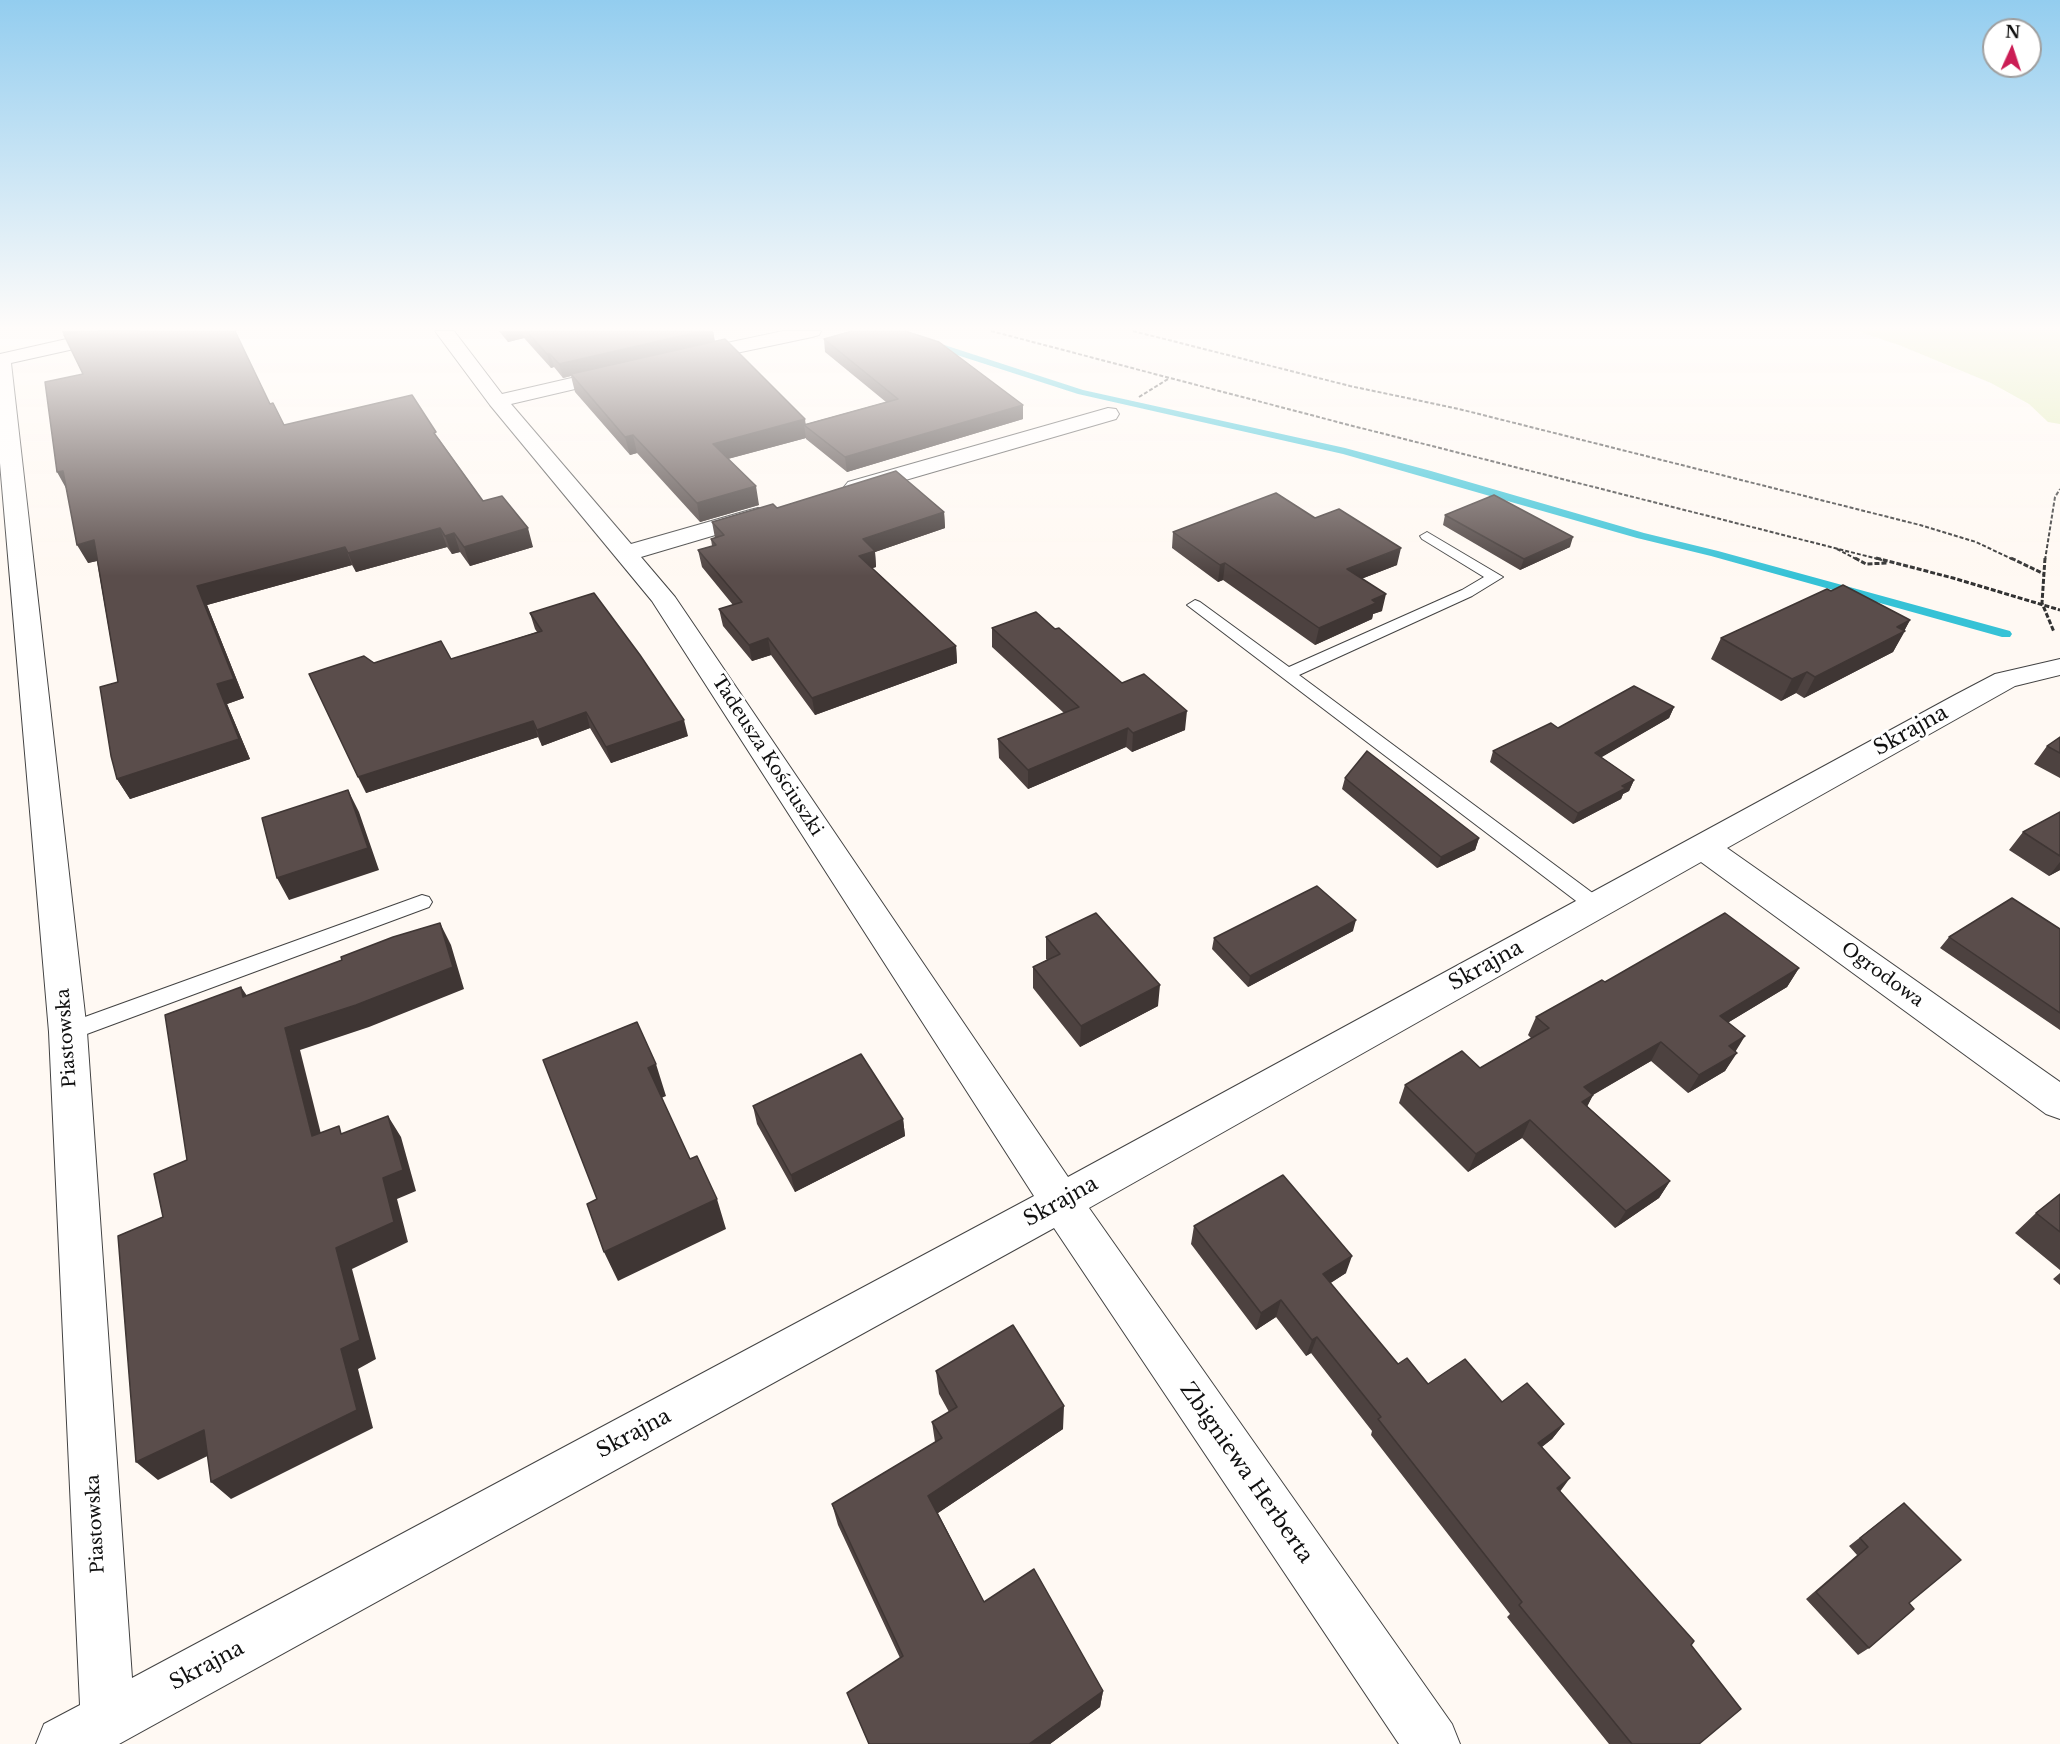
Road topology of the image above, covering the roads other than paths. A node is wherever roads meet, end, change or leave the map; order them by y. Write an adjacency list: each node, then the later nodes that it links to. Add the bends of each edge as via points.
1 (5, 412): 14 (street, Piastowska)
2 (506, 412): 7 (street, Tadeusza Kościuszki)
3 (1107, 414): 4 (street)
4 (833, 494)
5 (776, 510): 7 (street)
6 (1427, 536): 10 (lane, via 1495,577)
7 (627, 553): 16 (street, Tadeusza Kościuszki, via 662,597)
8 (1195, 605): 10 (lane)
9 (2058, 650): 11 (street, Skrajna)
10 (1287, 674): 13 (lane)
11 (1703, 847): 13 (street, Skrajna); 15 (street, Ogrodowa)
12 (422, 902): 14 (lane)
13 (1595, 905): 16 (street, Skrajna)
14 (68, 1032): 17 (street, Piastowska)
15 (2060, 1103)
16 (1061, 1202): 17 (street, Skrajna); 19 (street, Zbigniewa Herberta)
17 (108, 1719): 18 (street, Skrajna)
18 (64, 1744)
19 (1432, 1744)

